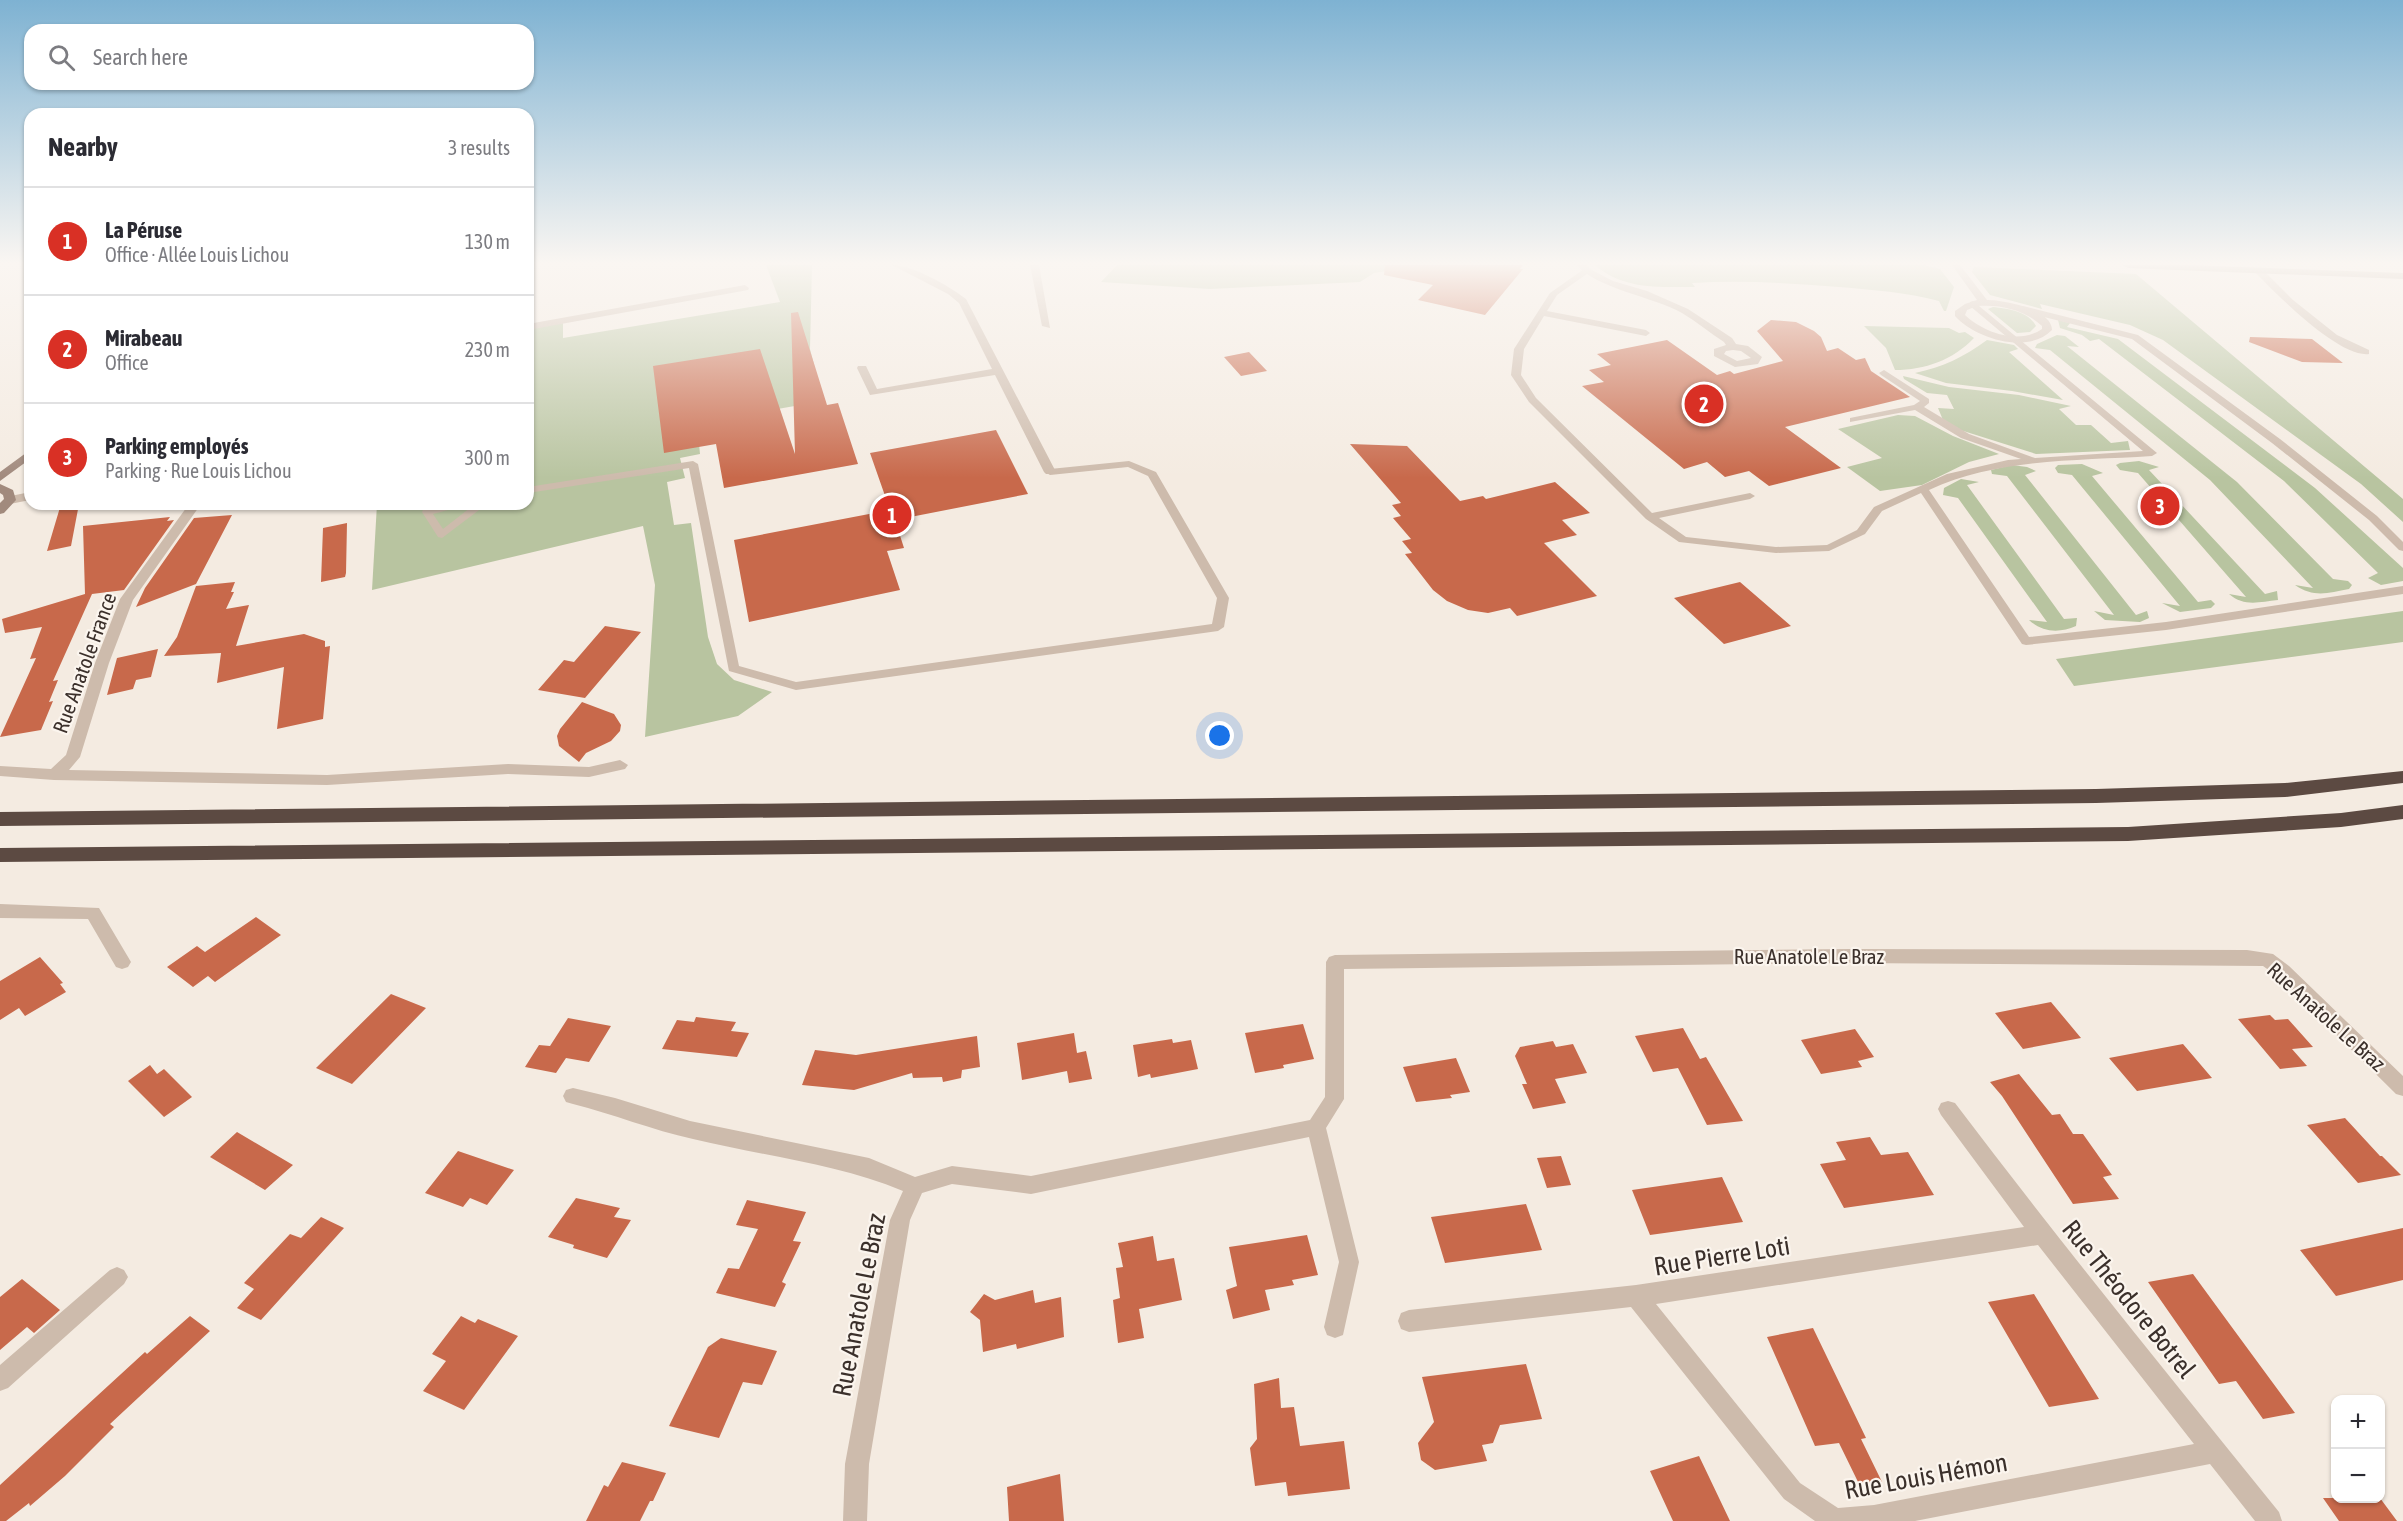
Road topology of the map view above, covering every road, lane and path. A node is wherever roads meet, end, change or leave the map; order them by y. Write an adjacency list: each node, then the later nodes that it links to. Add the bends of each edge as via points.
1 (981, 336): 13 (street)
2 (1527, 336): 31 (lane, via 1519,349 1516,375 1532,400)
3 (1722, 336): 10 (street)
4 (1999, 336): 9 (street)
5 (2011, 336): 9 (lane)
6 (2039, 336): 9 (street)
7 (2135, 336): 32 (lane, via 2276,441 2373,518)
8 (2332, 336): 11 (street)
9 (2014, 339): 18 (lane, via 2152,453)
10 (1733, 347)
11 (2365, 352)
12 (862, 368): 13 (street, via 873,393)
13 (999, 370): 19 (street)
14 (1884, 373): 15 (lane, via 1926,401)
15 (1917, 407): 16 (lane); 18 (lane, via 1965,436)
16 (1853, 420)
17 (24, 458): 20 (main road)
18 (2036, 461): 23 (lane, via 1951,476)
19 (1050, 472): 22 (lane, via 1129,464 1152,474 1223,598 1218,627 796,686 733,668 693,464)
20 (0, 478)
21 (0, 488): 26 (main road, via 9,493)
22 (534, 489)
23 (1924, 490): 31 (lane, via 1878,509 1860,532 1829,548 1776,550 1683,540); 33 (lane, via 2026,640 2166,626)
24 (1750, 496): 31 (lane)
25 (24, 497): 26 (street)
26 (10, 500): 27 (main road)
27 (0, 510)
28 (191, 510): 36 (street, Rue Anatole France, via 127,599 73,757)
29 (436, 510): 30 (lane, via 428,512 442,535)
30 (474, 510)
31 (1650, 517)
32 (2403, 548)
33 (2403, 590)
34 (620, 765): 36 (street, via 589,772 508,769 327,780)
35 (0, 771): 36 (street)
36 (54, 775)
37 (2403, 777): 39 (highway, via 2285,790 2096,796)
38 (2403, 812): 40 (highway, via 2341,820 2128,834)
39 (0, 819)
40 (0, 855)
41 (0, 911): 42 (street, via 93,913)
42 (122, 962)
43 (2403, 1088): 46 (street, Rue Anatole Le Braz, via 2283,971 2266,960 2247,957 1850,956 1335,962 1334,1099)
44 (573, 1096): 47 (street, via 690,1130 869,1167)
45 (1948, 1109): 48 (street, Rue Théodore Botrel)
46 (1316, 1127): 47 (street, via 1031,1185 952,1175); 52 (street, via 1349,1262)
47 (915, 1186): 55 (street, Rue Anatole Le Braz, via 897,1231 857,1464)
48 (2042, 1234): 50 (street, Rue Pierre Loti); 54 (street, Rue Théodore Botrel)
49 (117, 1277): 53 (street)
50 (1636, 1296): 51 (street, Rue Pierre Loti); 54 (street, Rue Louis Hémon, via 1792,1491 1835,1520 1874,1517)
51 (1409, 1321)
52 (1335, 1327)
53 (0, 1380)
54 (2216, 1450): 56 (street, Rue Théodore Botrel)
55 (855, 1521)
56 (2270, 1521)

